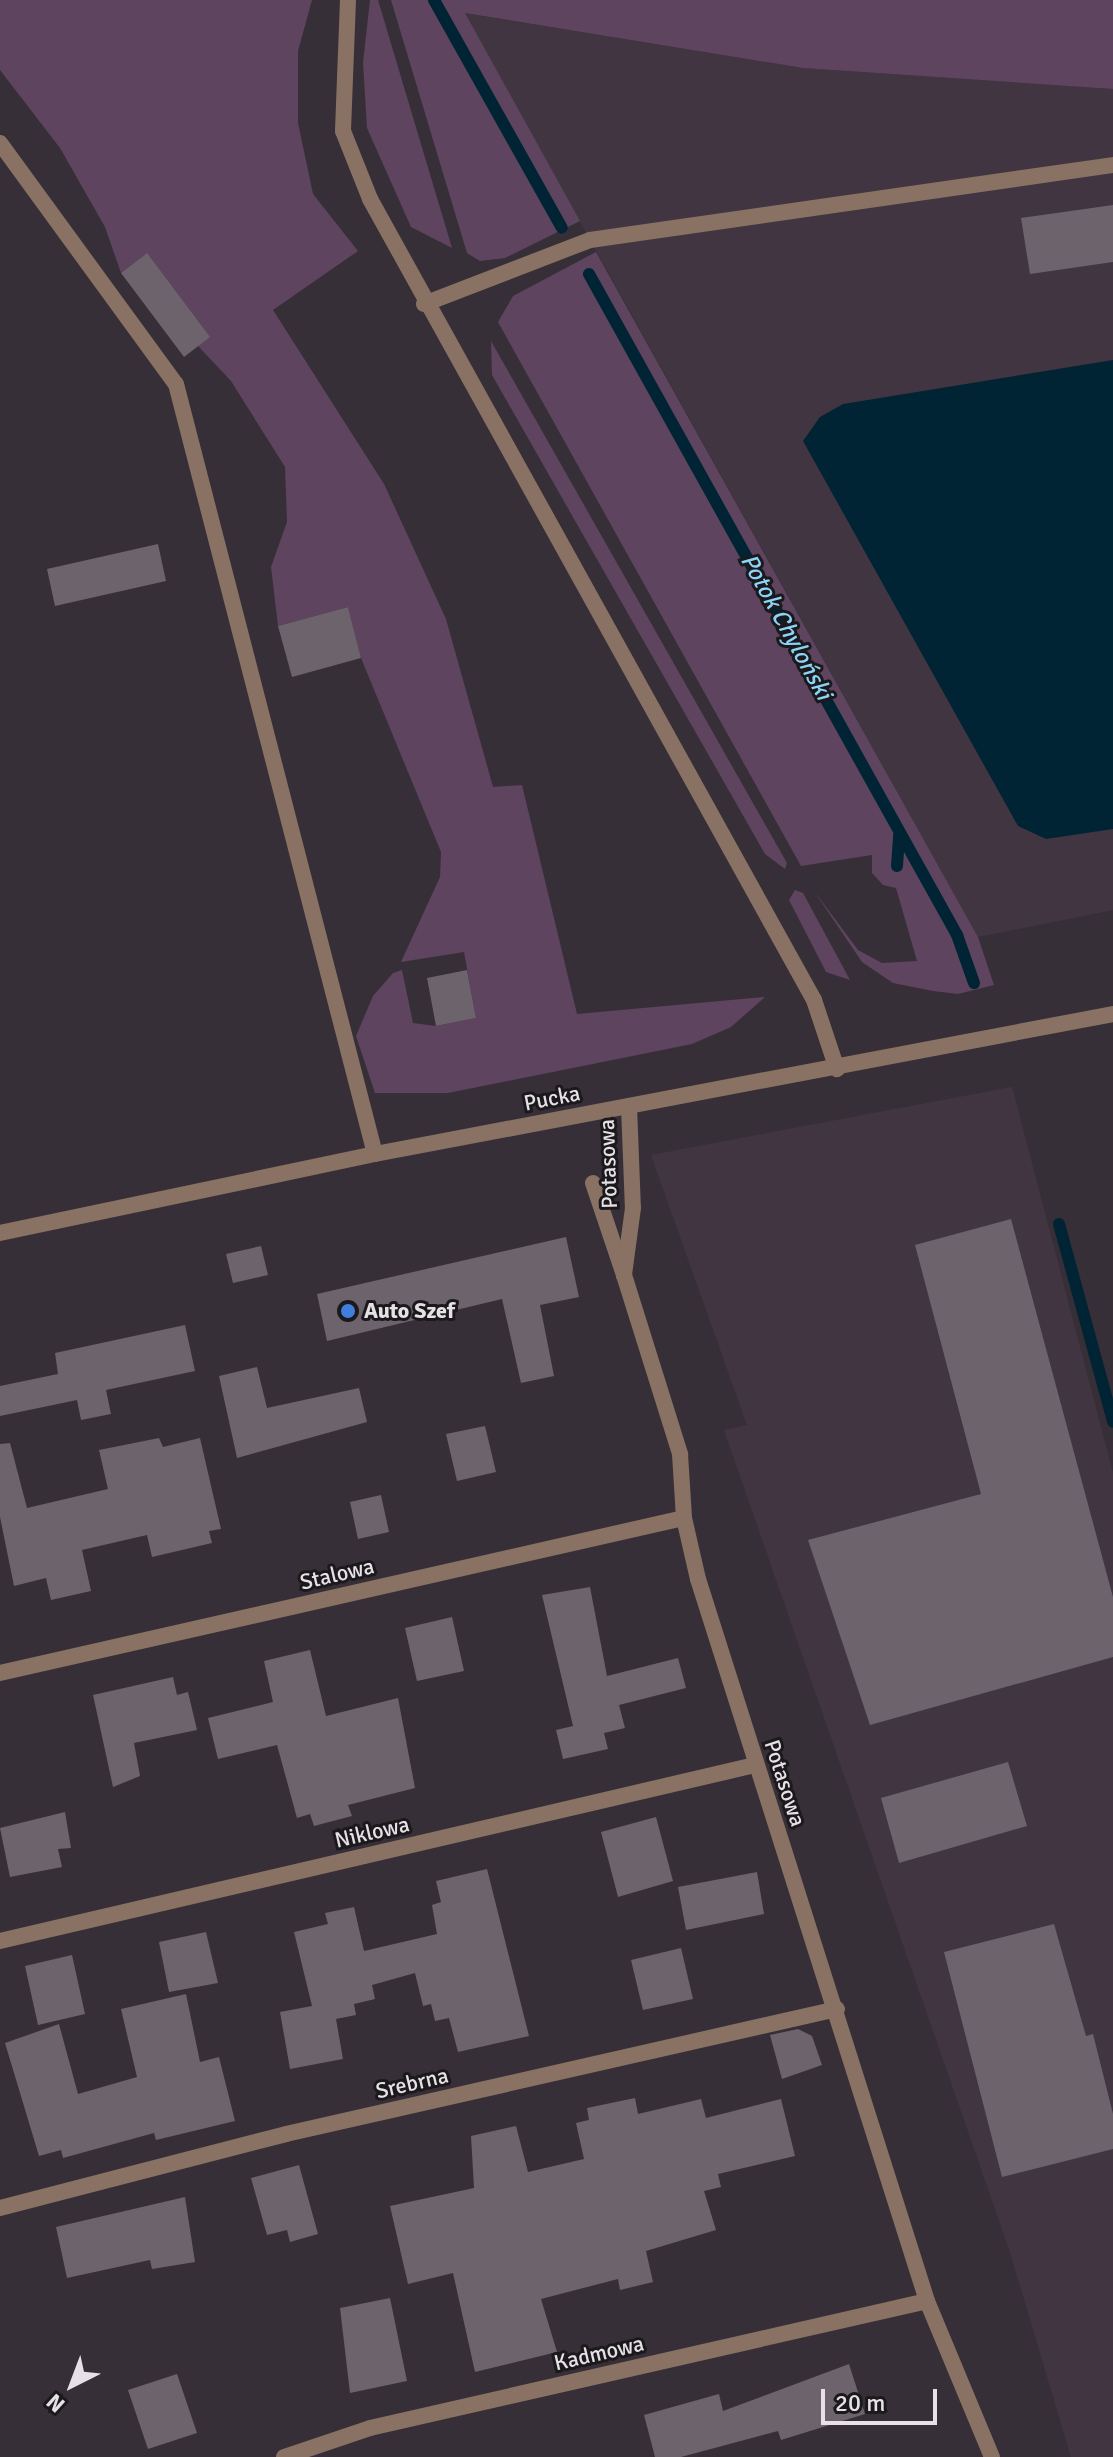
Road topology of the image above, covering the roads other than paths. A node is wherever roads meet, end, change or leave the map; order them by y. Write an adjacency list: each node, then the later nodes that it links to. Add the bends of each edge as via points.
1 (348, 0): 4 (street, via 343,131)
2 (0, 143): 8 (street, via 176,384)
3 (1113, 165): 4 (street, via 590,240)
4 (424, 304): 6 (street, via 784,944 814,1000)
5 (1113, 1014): 6 (street, Pucka)
6 (837, 1069): 7 (street, Pucka)
7 (629, 1106): 8 (street, Pucka); 11 (street, Potasowa, via 633,1208)
8 (375, 1154): 10 (street, Pucka)
9 (593, 1183): 11 (street)
10 (0, 1233)
11 (624, 1275): 12 (street, Potasowa, via 680,1454)
12 (684, 1518): 13 (street, Stalowa); 14 (street, Potasowa)
13 (0, 1673)
14 (755, 1765): 15 (street, Niklowa); 16 (street, Potasowa)
15 (0, 1941)
16 (837, 2009): 17 (street, Srebrna, via 286,2134); 18 (street, Potasowa)
17 (0, 2208)
18 (927, 2301): 19 (street, Kadmowa, via 370,2428); 20 (street, Potasowa)
19 (284, 2457)
20 (992, 2457)

